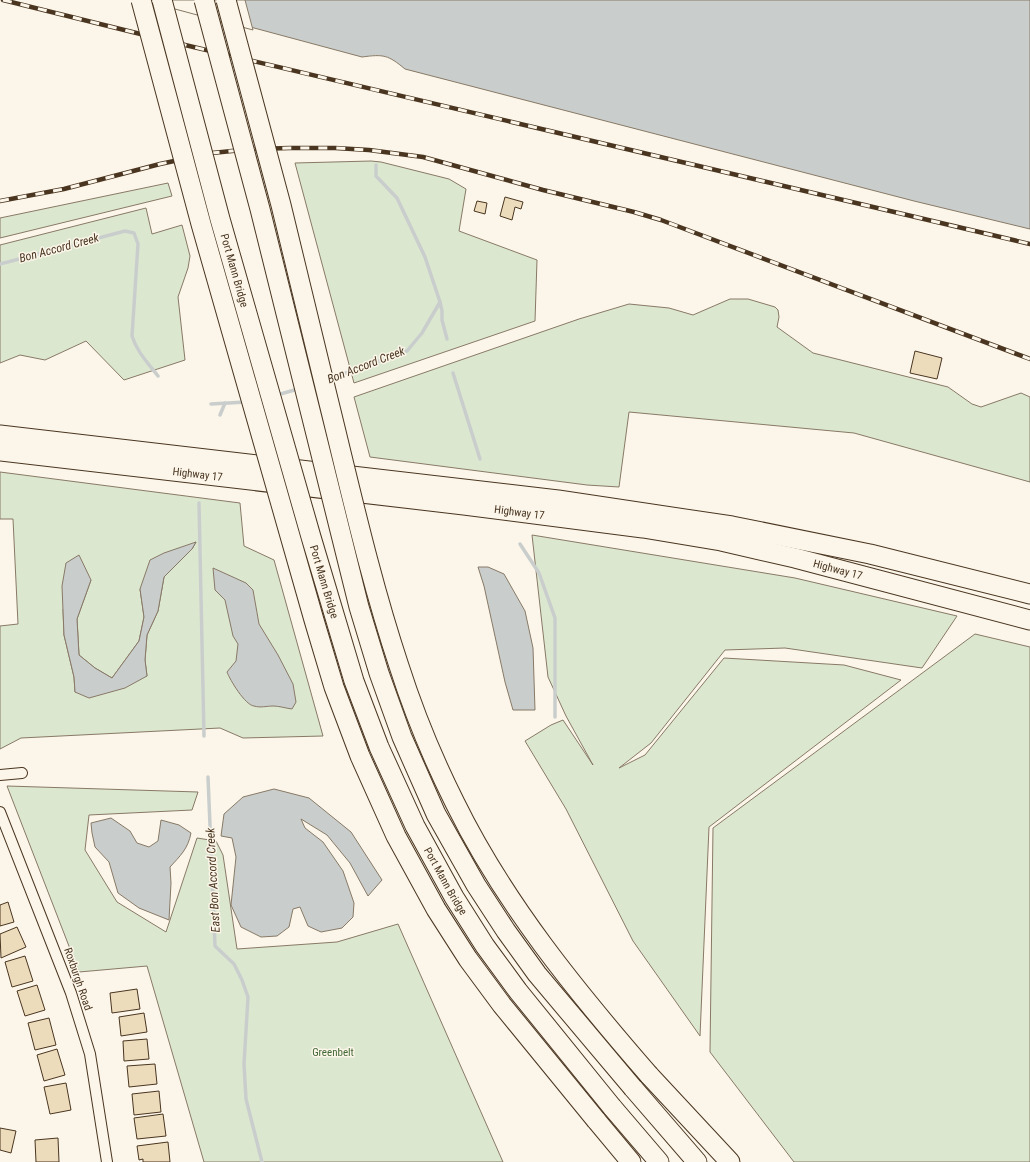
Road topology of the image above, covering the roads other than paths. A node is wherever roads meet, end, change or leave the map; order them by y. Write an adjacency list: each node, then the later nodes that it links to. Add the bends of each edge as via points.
1 (141, 0): 15 (highway, bridge, via 203,232 314,620 334,687 360,756 396,836 436,909 468,959 502,1005)
2 (162, 0): 16 (highway, Port Mann Bridge, bridge, via 220,219 314,544 354,681 379,747 415,826 454,898 485,946 518,991)
3 (204, 0): 17 (highway, bridge, via 260,210 359,607 402,737 436,814 476,885 502,924 537,974)
4 (226, 0): 18 (highway, bridge, via 280,204 379,601 399,667 422,729 455,804 494,874 553,960 620,1042)
5 (0, 436): 7 (highway, Highway 17, via 558,500 732,526 870,554)
6 (0, 451): 8 (highway, Highway 17, via 643,528 721,541 795,558)
7 (1030, 594)
8 (952, 599): 9 (highway); 10 (highway, Highway 17)
9 (1030, 608)
10 (1030, 620)
11 (22, 773): 12 (street)
12 (0, 775)
13 (0, 812): 14 (street, Roxburgh Road, via 71,993 90,1054)
14 (107, 1162)
15 (631, 1162)
16 (659, 1162)
17 (697, 1162)
18 (730, 1162)

